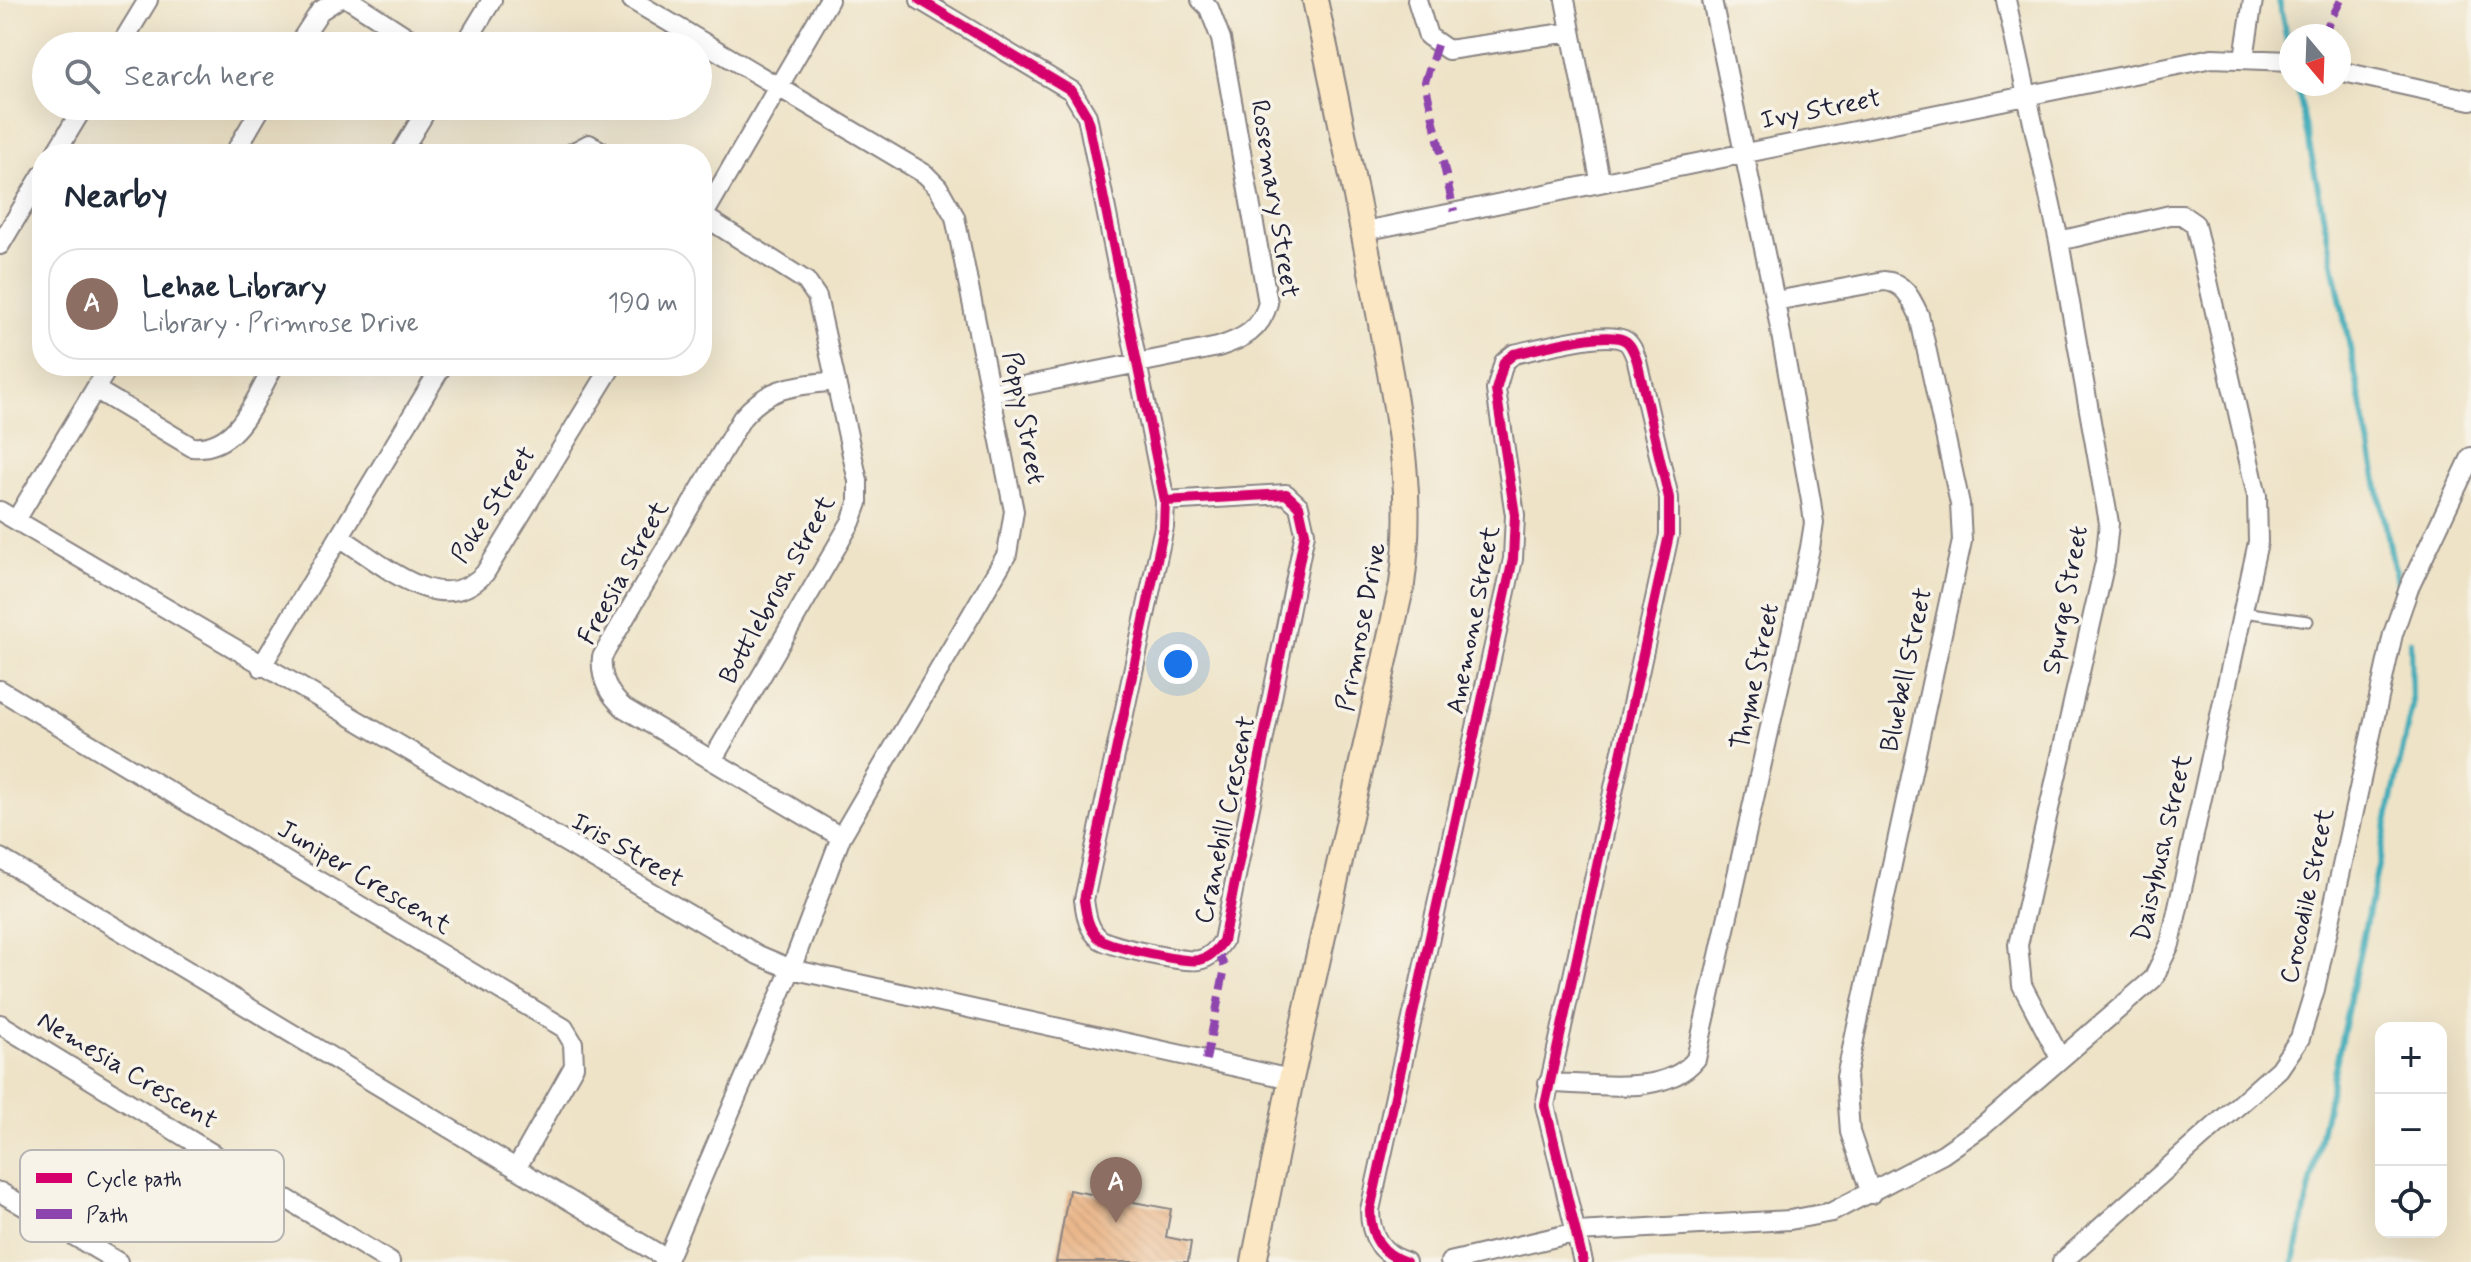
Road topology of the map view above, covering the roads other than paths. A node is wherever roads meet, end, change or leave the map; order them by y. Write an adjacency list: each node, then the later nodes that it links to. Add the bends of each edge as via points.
1 (148, 0): 15 (street)
2 (337, 0): 16 (street, via 320,11)
3 (350, 0): 17 (street)
4 (492, 0): 18 (street)
5 (632, 0): 19 (street, Poppy Street)
6 (829, 0): 25 (street)
7 (920, 0): 43 (street, Cranebill Crescent, via 1072,91 1081,103 1091,130)
8 (1201, 0): 43 (street, Rosemary Street, via 1221,39 1268,303 1260,323 1243,339)
9 (1315, 0): 39 (street, Primrose Drive)
10 (1417, 0): 20 (street, via 1428,36 1448,50)
11 (1565, 0): 20 (street)
12 (1714, 0): 34 (street, Thyme Street)
13 (2006, 0): 26 (street, Spurge Street)
14 (2253, 0): 22 (street)
15 (129, 32)
16 (306, 32)
17 (399, 32)
18 (473, 32)
19 (686, 32)
20 (1571, 32): 35 (street)
21 (712, 47): 25 (street, Poppy Street)
22 (2244, 58): 23 (street, Ivy Street); 26 (street, Ivy Street, via 2212,58)
23 (2279, 60)
24 (2351, 74): 27 (street)
25 (779, 87): 37 (street); 50 (street, Poppy Street, via 925,174 938,187 955,217)
26 (2025, 95): 34 (street, Ivy Street); 40 (street, Spurge Street)
27 (2471, 100)
28 (76, 120): 31 (street)
29 (254, 120): 32 (street)
30 (421, 120): 33 (street)
31 (61, 144)
32 (240, 144)
33 (406, 144)
34 (1744, 152): 35 (street, Ivy Street); 42 (street, Thyme Street)
35 (1600, 180): 39 (street, Ivy Street)
36 (32, 192): 41 (street)
37 (712, 201)
38 (712, 222): 48 (street, Bottlebrush Street, via 806,281 817,297)
39 (1364, 231): 65 (street, Primrose Drive, via 1408,471 1409,535)
40 (2059, 241): 55 (street, Daisybush Street, via 2170,215 2182,215 2200,232 2260,521); 64 (street, Spurge Street, via 2109,523 2105,562 2018,945 2022,985)
41 (0, 245)
42 (1775, 301): 66 (street, Thyme Street, via 1814,523 1701,1048 1689,1068 1661,1081); 70 (street, Bluebell Street, via 1884,281 1894,281 1908,293 1919,315 1963,523 1846,1077 1850,1132)
43 (1138, 364): 50 (street, Rosemary Street); 52 (street, Cranebill Crescent)
44 (103, 376): 49 (street)
45 (268, 376): 49 (street, via 234,434 204,448 192,447)
46 (436, 376): 54 (street)
47 (606, 376): 54 (street, Poke Street, via 472,586 458,593 432,593)
48 (836, 381): 59 (street, Bottlebrush Street, via 858,503); 59 (street, Freesia Street, via 772,392 749,410 602,657 603,678 615,700)
49 (95, 389): 53 (street)
50 (993, 392): 60 (street, Poppy Street, via 1014,511 1012,539)
51 (2471, 457): 82 (street, Crocodile Street, via 2393,634 2300,1038 2279,1069)
52 (1165, 501): 52 (street, Cranebill Crescent, via 1164,527 1084,900 1086,917 1099,939 1195,961 1208,957 1223,941 1305,533 1299,506 1286,494)
53 (8, 516): 57 (street, Iris Street)
54 (341, 538): 57 (street)
55 (2243, 612): 56 (lane); 64 (street, Daisybush Street, via 2166,957 2153,979)
56 (2308, 621)
57 (261, 667): 62 (street, Iris Street, via 730,941)
58 (0, 690): 68 (street, Juniper Crescent, via 564,1028 575,1050 574,1066)
59 (713, 759): 60 (street, Freesia Street)
60 (841, 837): 62 (street, Poppy Street)
61 (0, 858): 68 (street)
62 (791, 969): 65 (street, Iris Street); 75 (street, Poppy Street)
63 (0, 1024): 67 (street, Nemesia Crescent)
64 (2060, 1058): 70 (street, Daisybush Street, via 1973,1133)
65 (1291, 1079): 78 (street, Primrose Drive)
66 (1548, 1083): 73 (street, Anemone Street, via 1546,1117); 79 (street, Anemone Street, via 1671,519 1637,361 1628,341 1619,338 1514,354 1498,375 1515,515 1513,559 1370,1210 1375,1239 1384,1252)
67 (206, 1150)
68 (516, 1169): 75 (street)
69 (0, 1192): 72 (street)
70 (1871, 1194): 73 (street, Daisybush Street, via 1810,1217)
71 (284, 1197): 77 (street, Nemesia Crescent)
72 (20, 1204)
73 (1577, 1232): 80 (street); 81 (street, Anemone Street)
74 (84, 1242): 76 (street)
75 (666, 1260)
76 (118, 1262)
77 (390, 1262)
78 (1254, 1262)
79 (1406, 1262)
80 (1450, 1262)
81 (1583, 1262)
82 (2062, 1262)

